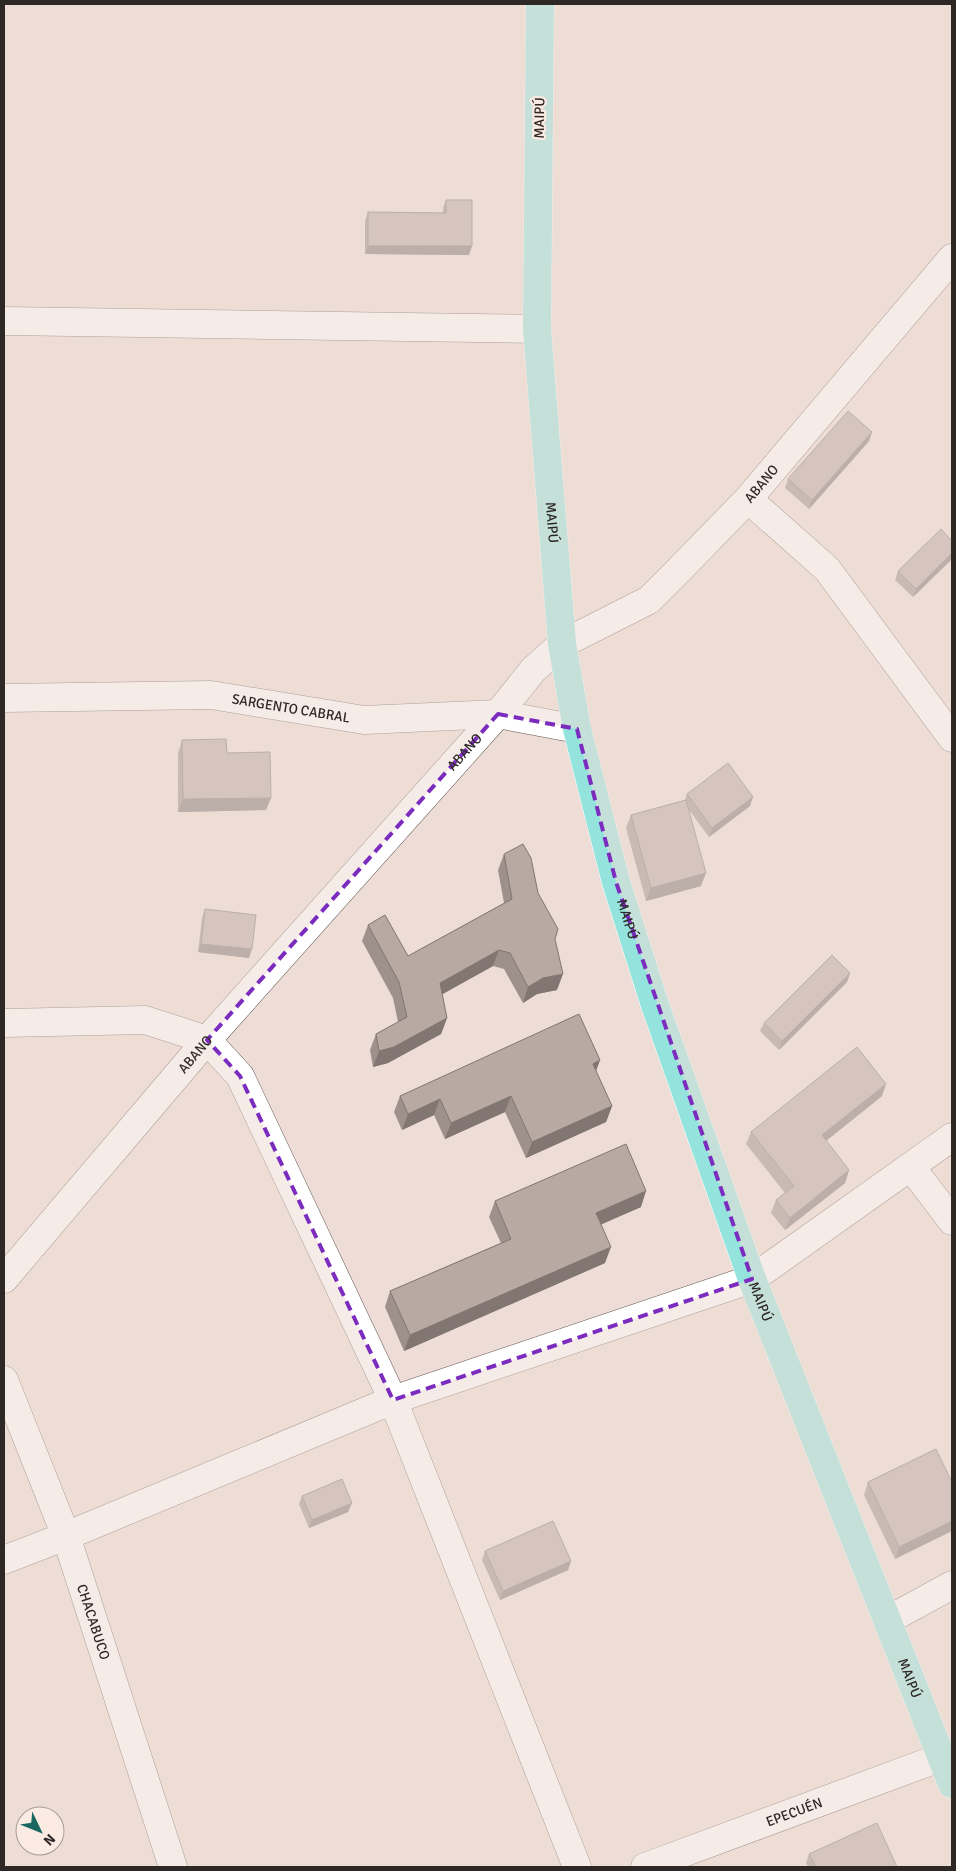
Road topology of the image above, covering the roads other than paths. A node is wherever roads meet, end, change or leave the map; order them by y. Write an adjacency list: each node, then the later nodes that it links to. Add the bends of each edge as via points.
1 (540, 4): 4 (main road, MAIPÚ)
2 (952, 258): 5 (street, ABANO)
3 (4, 321): 4 (street)
4 (536, 329): 6 (main road, MAIPÚ)
5 (748, 499): 6 (street, ABANO, via 649,600); 10 (street, via 827,569)
6 (562, 644): 8 (street, ABANO, via 533,670); 9 (main road, MAIPÚ)
7 (4, 698): 8 (street, SARGENTO CABRAL, via 211,696 364,720)
8 (498, 714): 9 (street, SARGENTO CABRAL); 12 (street, ABANO)
9 (577, 729): 17 (main road, MAIPÚ, via 616,882 655,1005)
10 (952, 738)
11 (4, 1023): 12 (street, via 145,1020)
12 (207, 1040): 16 (street, ABANO); 19 (street, via 240,1076)
13 (952, 1137): 14 (street)
14 (911, 1167): 15 (street); 17 (street)
15 (952, 1221)
16 (4, 1279)
17 (752, 1279): 19 (street); 23 (main road, MAIPÚ)
18 (4, 1380): 20 (street, CHACABUCO)
19 (393, 1400): 20 (street); 27 (street)
20 (66, 1536): 21 (street); 26 (street, CHACABUCO)
21 (4, 1560)
22 (952, 1585): 23 (street)
23 (888, 1620): 24 (main road, MAIPÚ)
24 (942, 1757): 25 (main road, MAIPÚ); 28 (street, EPECUÉN)
25 (952, 1784)
26 (174, 1867)
27 (577, 1867)
28 (645, 1867)

